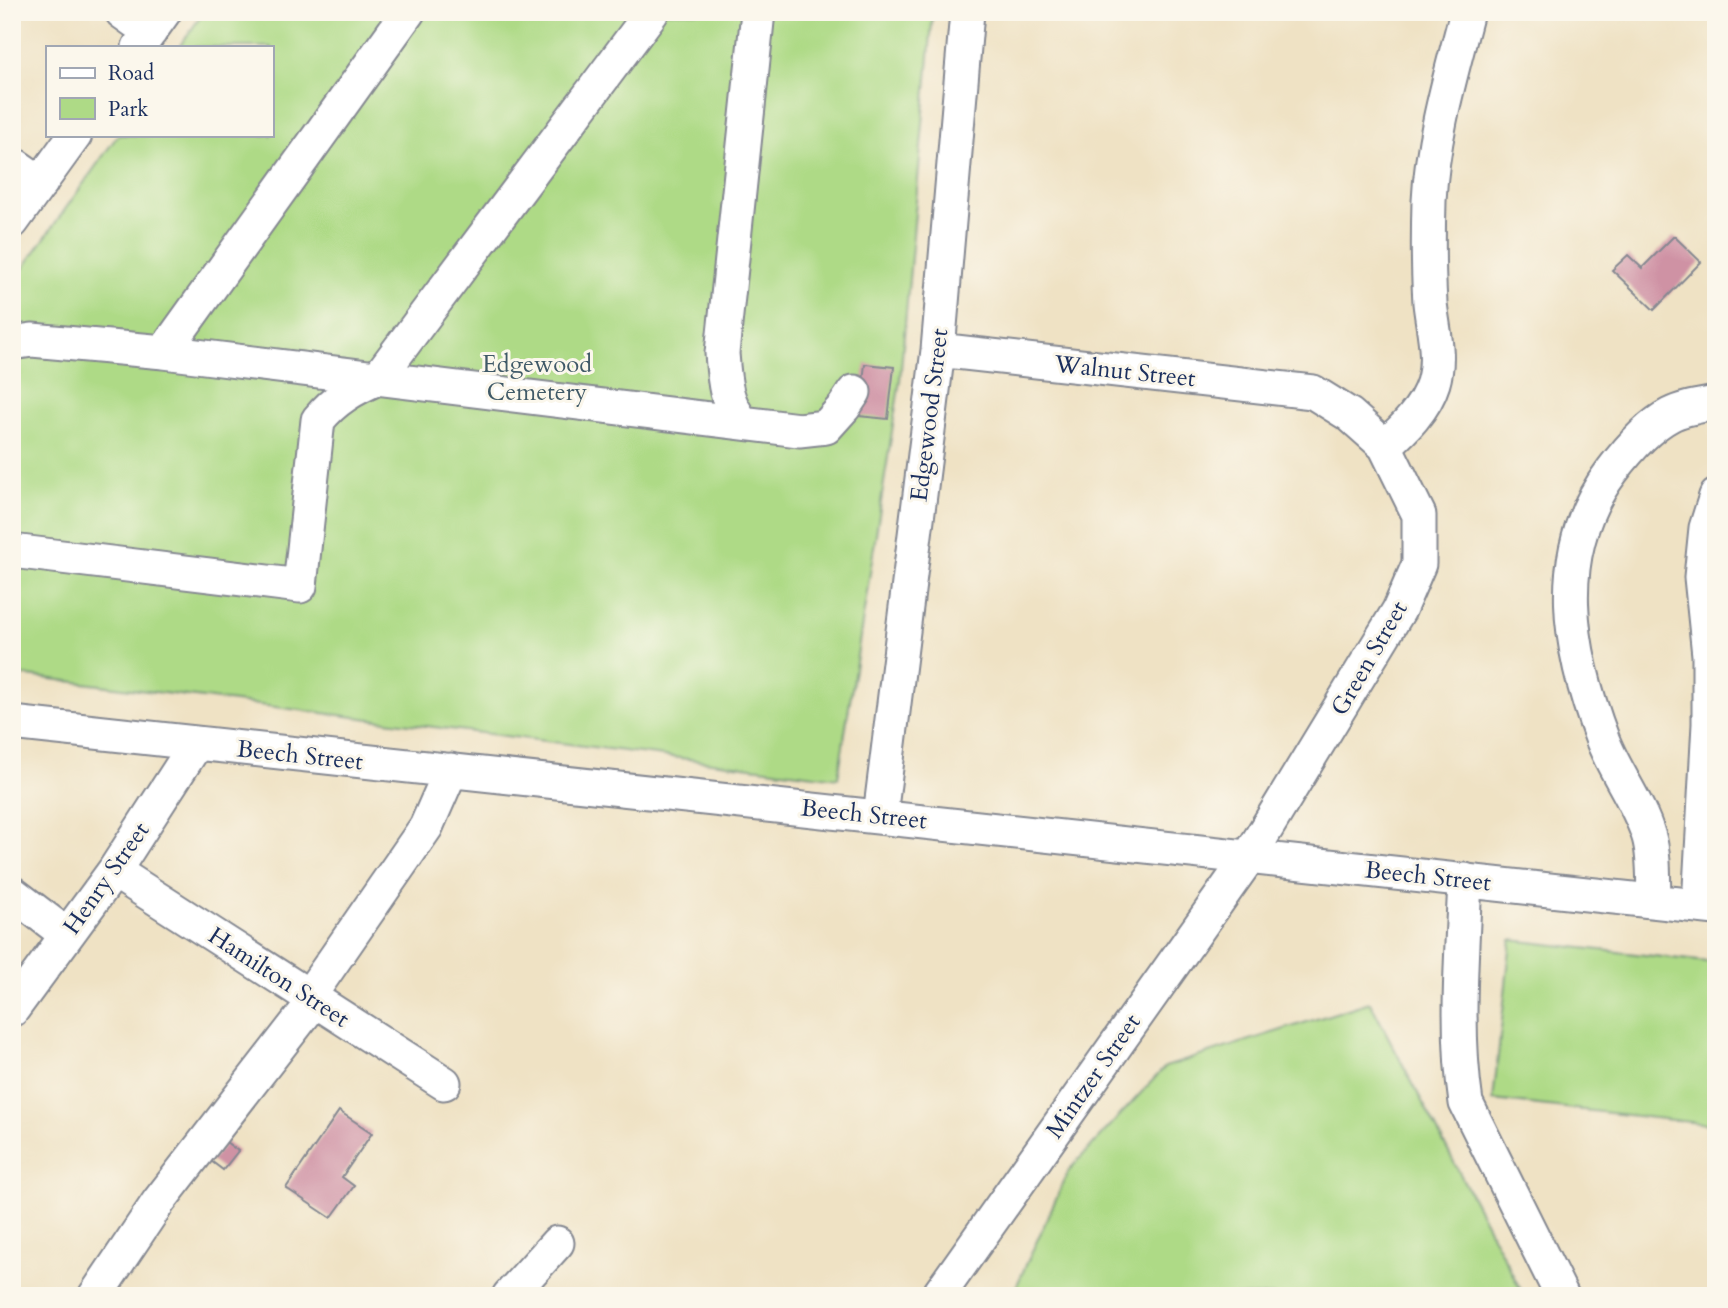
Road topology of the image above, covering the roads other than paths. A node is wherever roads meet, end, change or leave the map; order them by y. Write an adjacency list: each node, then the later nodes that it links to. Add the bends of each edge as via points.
1 (122, 12): 7 (street)
2 (408, 12): 14 (street)
3 (652, 12): 15 (street)
4 (758, 12): 19 (street, via 722,353 724,387 733,412)
5 (967, 12): 13 (street, Edgewood Street)
6 (1467, 12): 20 (street, via 1429,199 1430,303 1437,352 1433,384 1410,425)
7 (151, 31)
8 (74, 136): 10 (street)
9 (12, 163): 10 (street)
10 (41, 183): 11 (street)
11 (12, 222)
12 (12, 343): 14 (street, via 32,340)
13 (938, 350): 17 (street, Walnut Street); 26 (street, Edgewood Street)
14 (164, 352): 15 (street)
15 (378, 378): 19 (street); 22 (street, via 345,393 318,420 300,586)
16 (854, 392): 19 (street, via 826,427 799,430)
17 (1313, 392): 20 (street, Green Street, via 1350,415)
18 (1716, 403): 31 (street, via 1670,415 1623,456 1590,509 1572,575 1570,606 1582,676 1604,742 1649,837)
19 (743, 423)
20 (1385, 446): 27 (street, Green Street, via 1419,514 1419,564 1399,610)
21 (1716, 496): 32 (street, via 1706,528 1701,577 1709,655)
22 (12, 551)
23 (12, 723): 24 (street, Beech Street)
24 (196, 744): 25 (street, Beech Street); 28 (street, Henry Street)
25 (451, 770): 26 (street, Beech Street); 34 (street, via 426,827)
26 (880, 816): 27 (street, Beech Street)
27 (1249, 857): 29 (street, Beech Street); 40 (street, Mintzer Street)
28 (114, 871): 33 (street, Henry Street); 34 (street, Hamilton Street)
29 (1465, 880): 31 (street, Beech Street); 41 (street, via 1460,988 1466,1103)
30 (12, 893): 33 (street)
31 (1654, 901): 32 (street, Beech Street)
32 (1707, 907)
33 (67, 935): 35 (street, Henry Street)
34 (312, 998): 36 (street, Hamilton Street); 38 (street, via 159,1201)
35 (12, 1010)
36 (444, 1083)
37 (557, 1243): 39 (street)
38 (95, 1296)
39 (509, 1296)
40 (938, 1296)
41 (1562, 1296)

